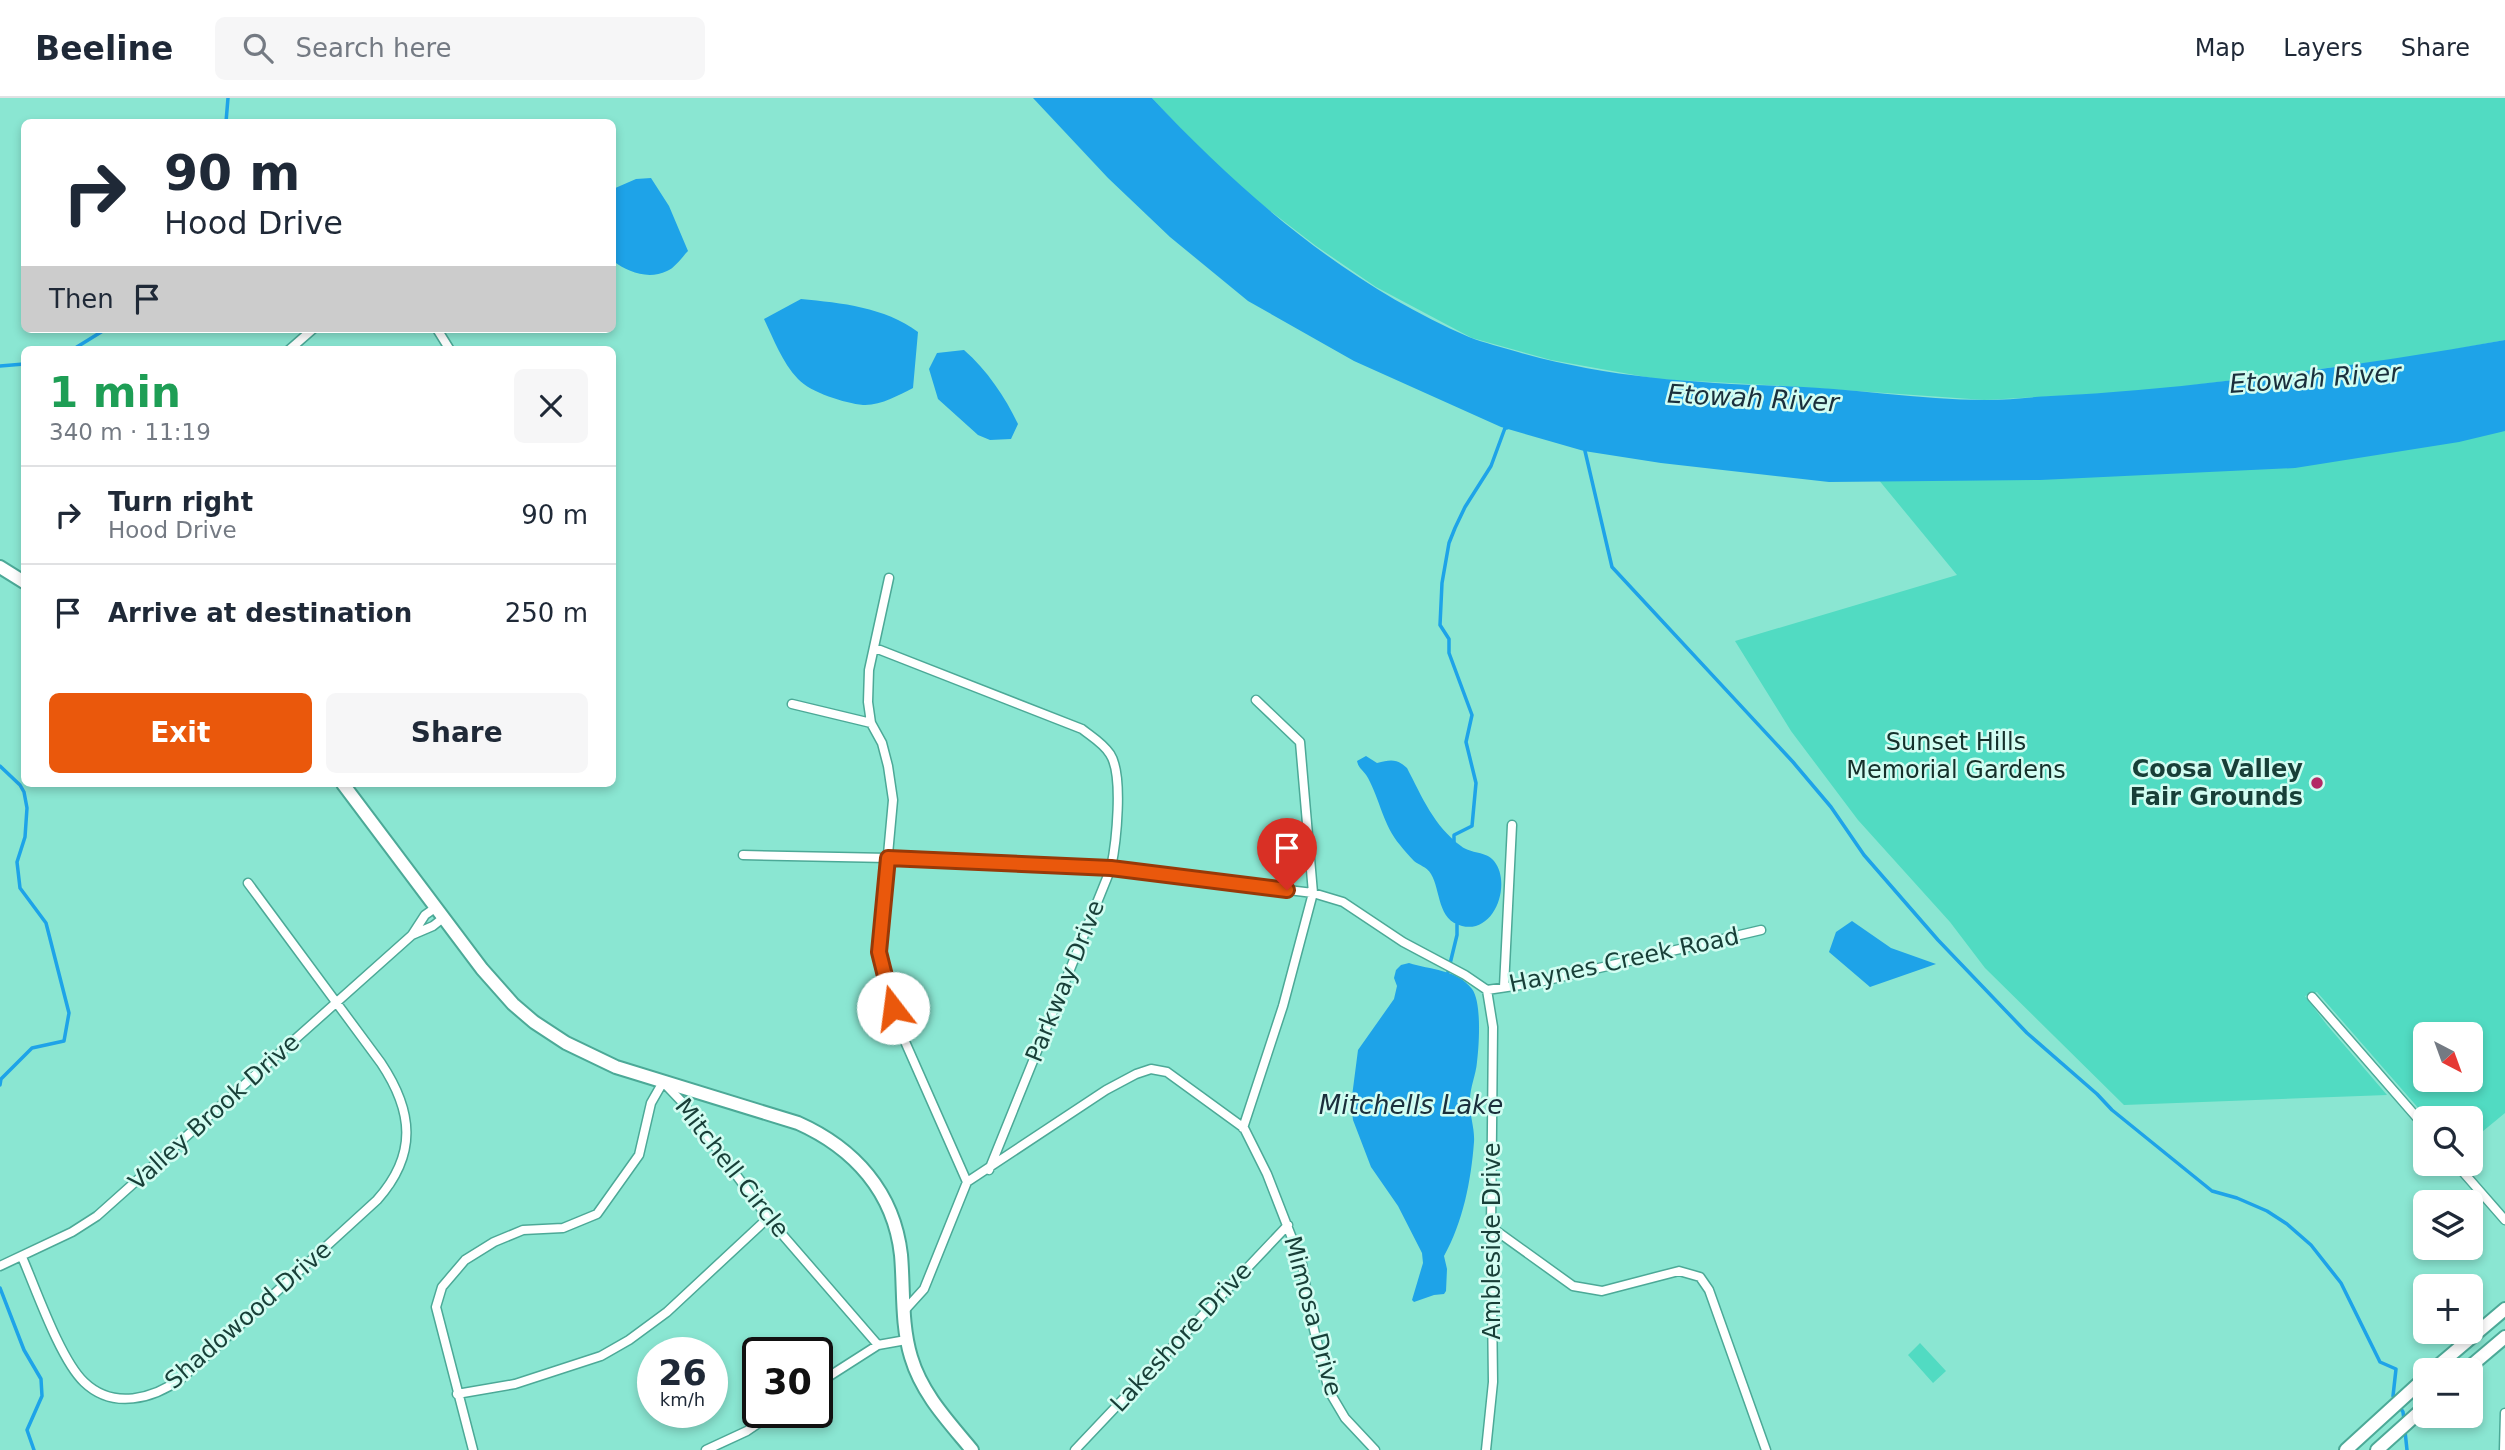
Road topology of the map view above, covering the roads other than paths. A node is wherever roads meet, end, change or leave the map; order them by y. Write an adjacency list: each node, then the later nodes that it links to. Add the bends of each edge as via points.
1 (308, 333): 2 (street)
2 (294, 346)
3 (0, 567): 5 (street)
4 (889, 578): 6 (street)
5 (21, 580)
6 (875, 648): 9 (street, via 869,670); 14 (street, Parkway Drive, via 1082,729 1101,743 1112,757 1116,774)
7 (1256, 700): 16 (street, via 1300,742)
8 (792, 704): 9 (street)
9 (871, 723): 13 (street, via 882,743 891,789)
10 (345, 787): 17 (street)
11 (1513, 825): 20 (street)
12 (743, 855): 13 (street)
13 (888, 858): 14 (street); 29 (street, via 879,952 887,988 898,1028)
14 (1111, 868): 16 (street); 27 (street, Parkway Drive)
15 (247, 883): 23 (street)
16 (1313, 893): 21 (street, via 1343,902); 26 (street, via 1283,1006)
17 (439, 913): 19 (street, Valley Brook Drive, via 433,926); 19 (street, Valley Brook Drive, via 425,915); 24 (street, via 492,981 534,1022 597,1059)
18 (1761, 930): 20 (street, Haynes Creek Road, via 1535,984)
19 (412, 935): 23 (street, Valley Brook Drive)
20 (1504, 987): 21 (street, Haynes Creek Road)
21 (1487, 990): 33 (street, Ambleside Drive, via 1493,1027)
22 (2312, 997): 25 (street)
23 (336, 1002): 34 (street, Valley Brook Drive, via 97,1216); 34 (street, Shadowood Drive, via 396,1088 407,1126 400,1166 377,1200 182,1378 159,1393 135,1399 95,1390 77,1375 63,1350)
24 (663, 1082): 30 (street, Mitchell Circle); 37 (street, via 798,1123 846,1151 875,1184 893,1221 901,1256); 45 (street, Mitchell Circle, via 651,1103 639,1155 597,1214 563,1228 523,1230 494,1242 465,1260 442,1287 436,1307)
25 (2413, 1113)
26 (1243, 1128): 27 (street, Mimosa Drive, via 1167,1072 1151,1069 1106,1090); 32 (street, Mimosa Drive)
27 (989, 1170): 29 (street, Mimosa Drive)
28 (2466, 1176): 31 (street)
29 (967, 1182): 37 (street, via 924,1289)
30 (768, 1218): 40 (street, Mitchell Circle); 45 (street, via 667,1312 601,1356 515,1384)
31 (2505, 1220)
32 (1288, 1224): 52 (street, Lakeshore Drive); 53 (street, Mimosa Drive, via 1302,1264 1329,1391 1345,1418)
33 (1491, 1227): 54 (street, Ambleside Drive, via 1493,1382); 55 (street, via 1573,1286 1602,1291 1679,1271 1700,1277 1709,1290)
34 (22, 1257): 35 (street, Valley Brook Drive)
35 (0, 1266)
36 (2505, 1309): 41 (street)
37 (904, 1311): 39 (street)
38 (2505, 1337): 42 (street)
39 (906, 1339): 40 (street); 51 (street, via 926,1392)
40 (878, 1345): 43 (street)
41 (2447, 1358)
42 (2480, 1358)
43 (833, 1374)
44 (2413, 1389): 56 (street)
45 (457, 1394): 49 (street, Mitchell Circle)
46 (2505, 1413): 58 (street)
47 (2413, 1418): 57 (street)
48 (751, 1428): 50 (street)
49 (473, 1450)
50 (706, 1450)
51 (972, 1450)
52 (1075, 1450)
53 (1375, 1450)
54 (1486, 1450)
55 (1766, 1450)
56 (2346, 1450)
57 (2377, 1450)
58 (2504, 1450)

